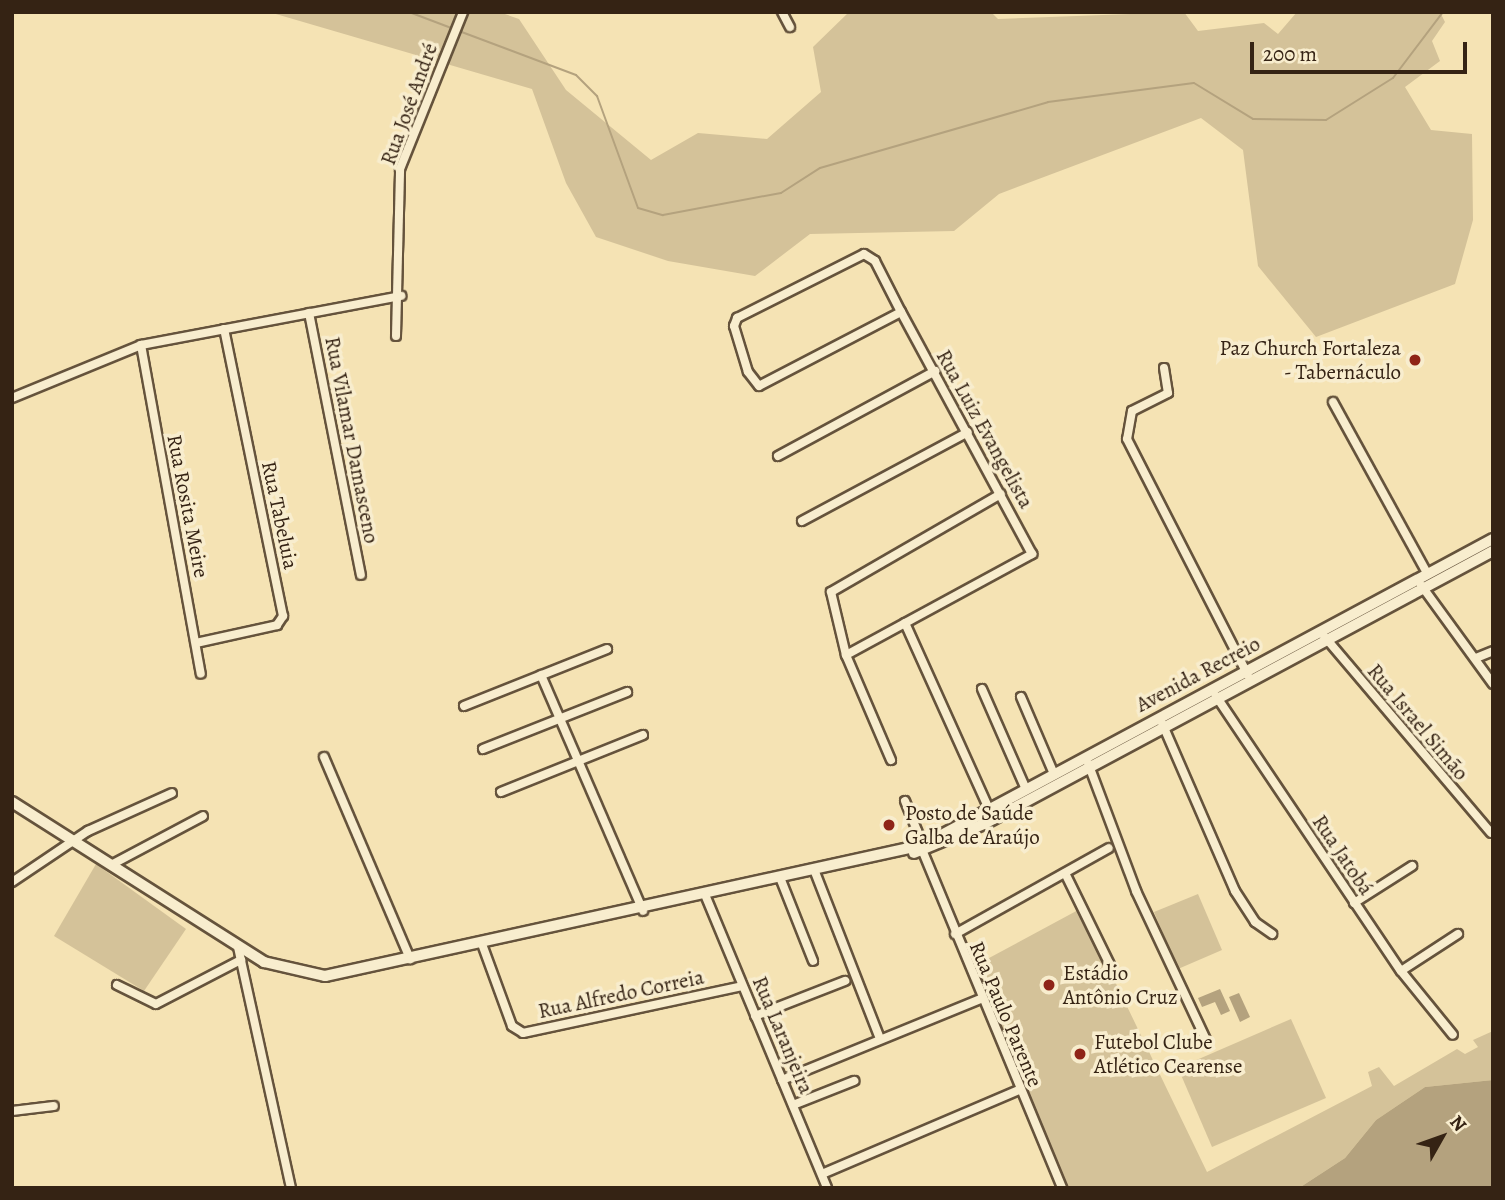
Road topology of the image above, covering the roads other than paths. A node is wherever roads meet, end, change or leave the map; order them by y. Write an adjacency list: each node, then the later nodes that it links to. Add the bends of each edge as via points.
1 (782, 12): 3 (street)
2 (461, 16): 4 (street, Rua José André, via 400,169)
3 (790, 27)
4 (401, 296): 5 (street); 8 (street, Rua José André)
5 (309, 313): 7 (street); 20 (street, Rua Vilamar Damasceno)
6 (902, 314): 6 (street, Rua Luiz Evangelista, via 765,385 754,384 748,372 737,318 864,254 875,261); 11 (street, Rua Luiz Evangelista)
7 (224, 329): 9 (street); 24 (street, Rua Tabeluia, via 283,616 277,625)
8 (396, 336)
9 (141, 345): 12 (street); 24 (street, Rua Rosita Meire)
10 (1164, 368): 30 (street, via 1170,390 1128,416 1127,439)
11 (935, 371): 14 (street, Rua Luiz Evangelista); 15 (street)
12 (12, 398)
13 (1333, 402): 21 (street)
14 (968, 432): 16 (street, Rua Luiz Evangelista); 17 (street)
15 (778, 456)
16 (1001, 494): 22 (street, Rua Luiz Evangelista, via 1032,552 1028,558); 27 (street, via 837,583 830,597)
17 (802, 522)
18 (1493, 539): 21 (main road, Avenida Recreio)
19 (1493, 551): 21 (main road, Avenida Recreio)
20 (361, 575)
21 (1422, 579): 23 (main road, Avenida Recreio); 28 (street)
22 (905, 623): 27 (street); 52 (street)
23 (1323, 634): 30 (main road, Avenida Recreio); 54 (street, Rua Israel Simão)
24 (196, 643): 29 (street, Rua Rosita Meire)
25 (607, 649): 31 (street)
26 (1493, 651): 28 (street)
27 (846, 655): 43 (street)
28 (1476, 658): 32 (street)
29 (201, 674)
30 (1248, 674): 35 (main road, Avenida Recreio)
31 (541, 675): 37 (street); 38 (street)
32 (1493, 684)
33 (982, 690): 47 (street)
34 (626, 692): 38 (street)
35 (1214, 693): 39 (main road, Avenida Recreio); 65 (street, Rua Jatobá)
36 (1021, 697): 46 (street)
37 (464, 706)
38 (560, 718): 41 (street); 44 (street)
39 (1161, 721): 45 (main road, Avenida Recreio); 68 (street, via 1235,891 1255,922)
40 (643, 735): 44 (street)
41 (483, 749)
42 (324, 757): 72 (street)
43 (891, 760)
44 (579, 761): 48 (street); 66 (street)
45 (1087, 762): 46 (main road, Avenida Recreio); 56 (main road, Avenida Recreio); 84 (street, via 1136,891)
46 (1054, 774): 47 (main road, Avenida Recreio)
47 (1026, 789): 52 (main road, Avenida Recreio)
48 (501, 792)
49 (172, 793): 55 (street)
50 (905, 801): 56 (street, Rua Paulo Parente)
51 (12, 802): 55 (main road)
52 (989, 809): 56 (main road, Avenida Recreio)
53 (203, 816): 58 (street)
54 (1491, 833)
55 (73, 841): 58 (main road); 63 (street)
56 (923, 848): 60 (main road); 67 (street, Rua Paulo Parente)
57 (1109, 848): 61 (street)
58 (111, 865): 71 (main road)
59 (1412, 866): 65 (street)
60 (815, 872): 62 (main road); 83 (street)
61 (1065, 873): 67 (street); 76 (street)
62 (781, 880): 64 (main road); 74 (street)
63 (12, 882)
64 (706, 897): 66 (main road); 79 (street, Rua Laranjeira)
65 (1354, 903): 75 (street, Rua Jatobá)
66 (643, 911): 70 (main road)
67 (955, 934): 80 (street, Rua Paulo Parente)
68 (1272, 934)
69 (1458, 934): 75 (street)
70 (482, 944): 72 (main road); 79 (street, Rua Alfredo Correia, via 512,1026 523,1033)
71 (238, 947): 72 (main road, via 271,965 312,976); 73 (street)
72 (410, 958)
73 (241, 960): 78 (street, via 156,1004); 92 (street)
74 (813, 961)
75 (1401, 971): 82 (street, Rua Jatobá)
76 (1115, 975)
77 (845, 981): 81 (street)
78 (117, 985)
79 (742, 986): 81 (street, Rua Laranjeira)
80 (982, 998): 83 (street); 87 (street, Rua Paulo Parente)
81 (755, 1016): 85 (street, Rua Laranjeira)
82 (1453, 1035)
83 (880, 1039): 85 (street)
84 (1206, 1040)
85 (782, 1080): 88 (street, Rua Laranjeira)
86 (854, 1081): 88 (street)
87 (1019, 1090): 91 (street); 94 (street, Rua Paulo Parente)
88 (793, 1105): 91 (street, Rua Laranjeira)
89 (54, 1106): 90 (street)
90 (12, 1111)
91 (821, 1174): 93 (street, Rua Laranjeira)
92 (291, 1188)
93 (827, 1188)
94 (1062, 1188)

